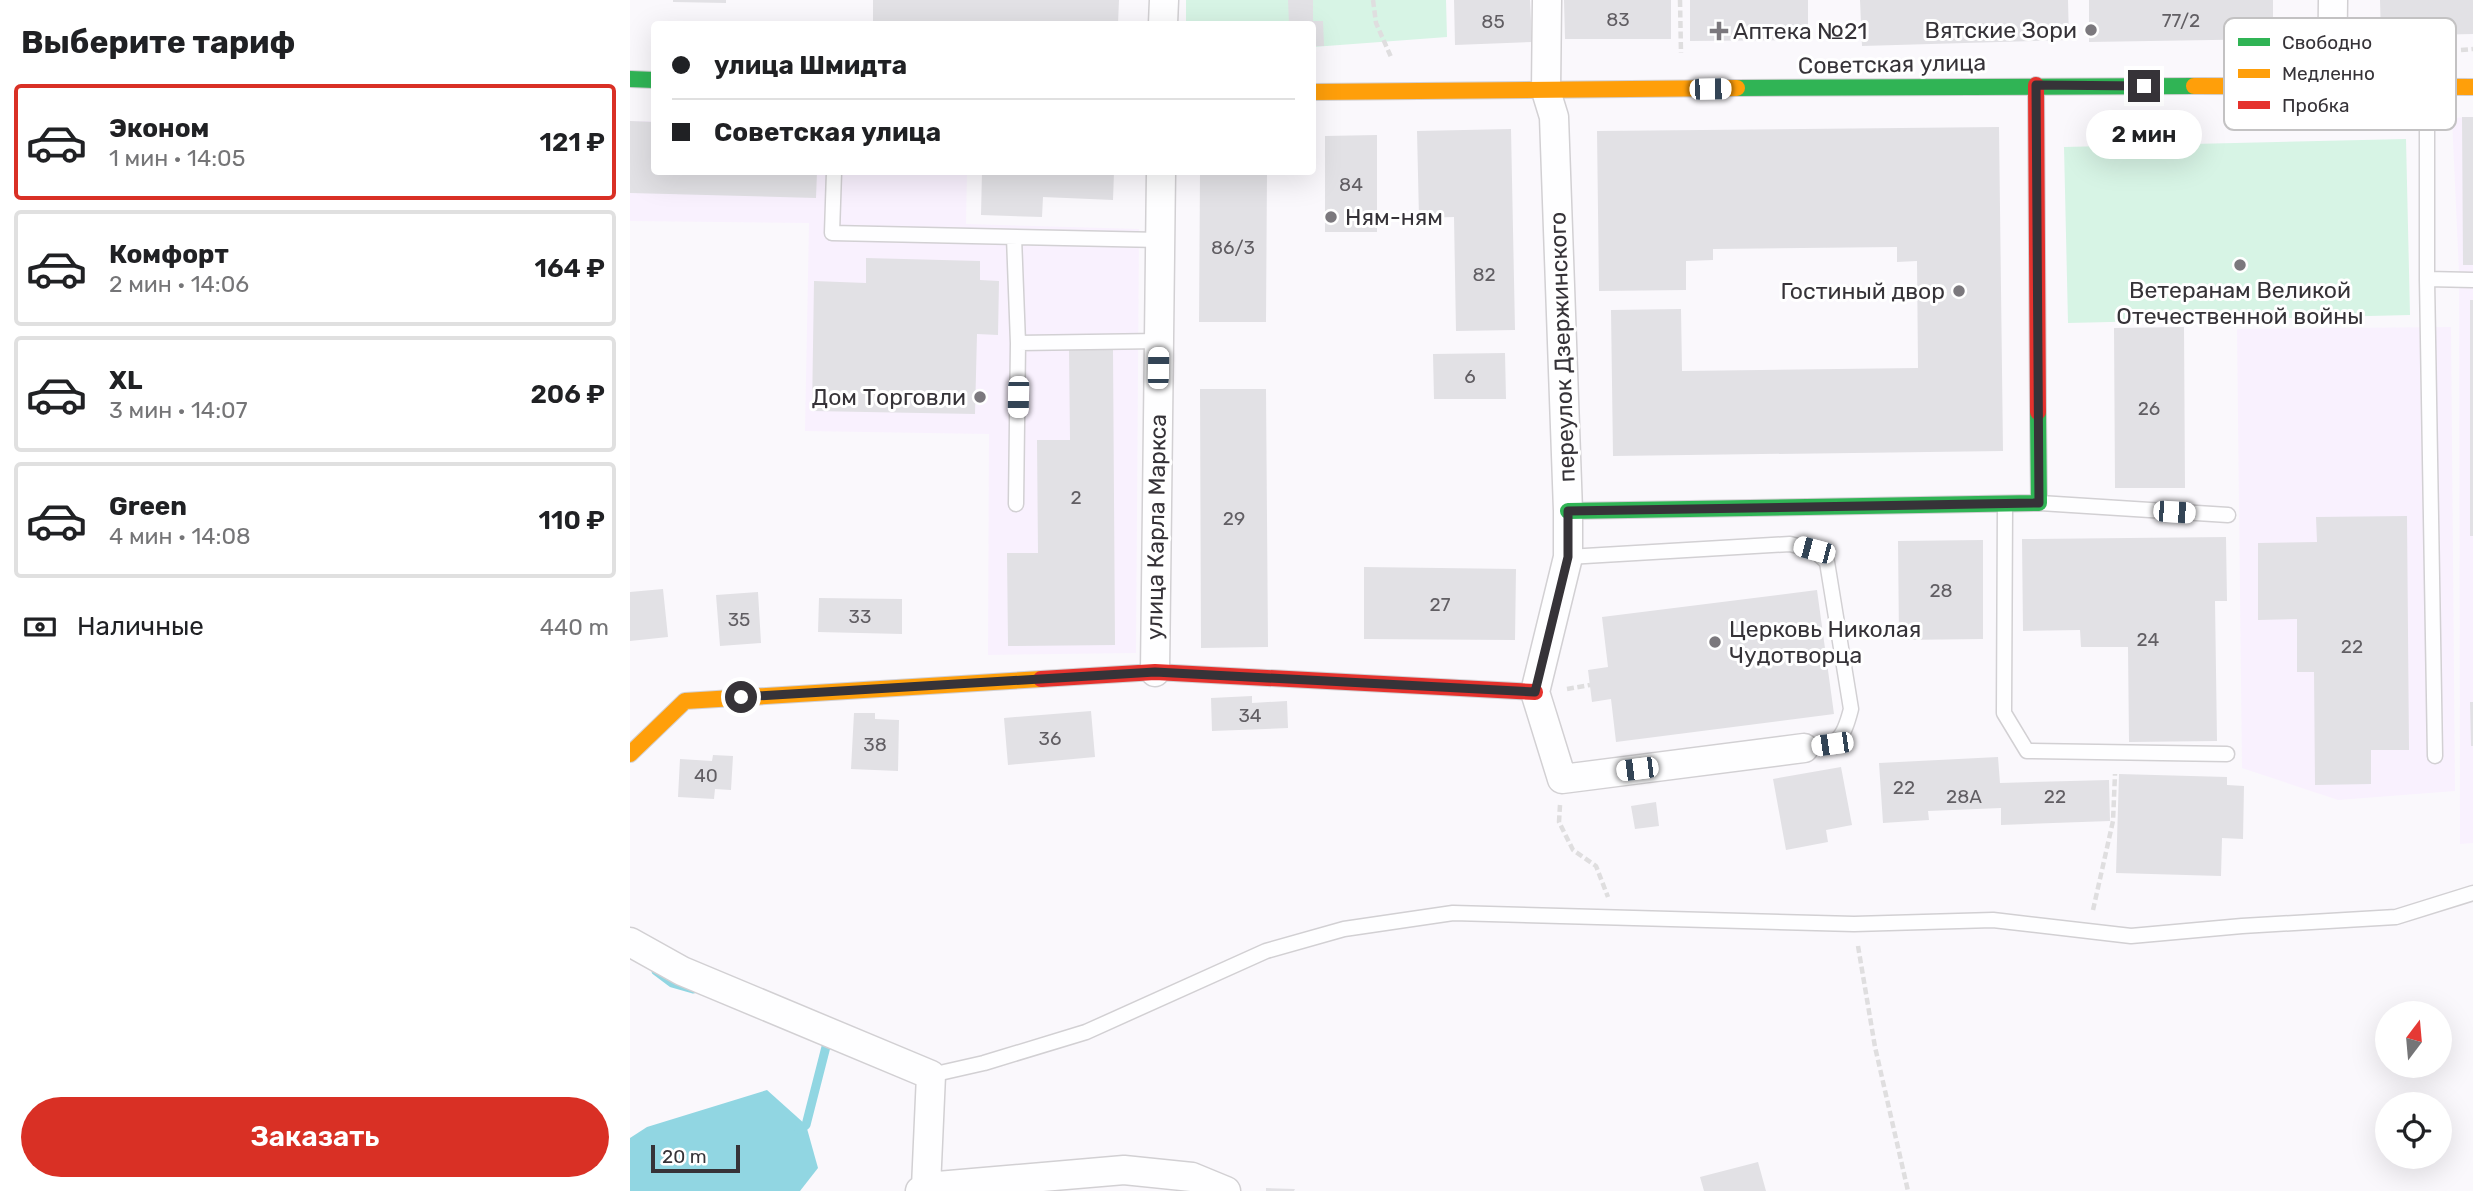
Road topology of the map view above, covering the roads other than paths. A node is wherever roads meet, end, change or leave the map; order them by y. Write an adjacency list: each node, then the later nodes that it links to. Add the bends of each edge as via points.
1 (1164, 0): 5 (street)
2 (1547, 0): 10 (street, переулок Дзержинского)
3 (2333, 0): 4 (street)
4 (2333, 18)
5 (1163, 21)
6 (630, 79): 7 (street)
7 (651, 80)
8 (2036, 85): 9 (street, Советская улица); 10 (street, Советская улица); 21 (street)
9 (2224, 86)
10 (1546, 91): 11 (street, Советская улица); 24 (street, переулок Дзержинского, via 1554,117)
11 (1316, 92)
12 (2427, 130): 17 (lane)
13 (834, 175): 15 (lane, via 832,233)
14 (1161, 175): 16 (street, улица Карла Маркса)
15 (1014, 237): 16 (lane); 20 (lane)
16 (1160, 240): 19 (street, улица Карла Маркса)
17 (2427, 279): 18 (lane); 32 (lane)
18 (2473, 279)
19 (1159, 341): 20 (lane); 27 (street, улица Карла Маркса)
20 (1018, 343): 22 (lane)
21 (2039, 503): 23 (street); 25 (lane)
22 (1016, 504)
23 (2005, 504): 24 (street); 31 (lane, via 2004,713 2027,751)
24 (1568, 511): 26 (street, переулок Дзержинского)
25 (2228, 515)
26 (1568, 557): 28 (street, переулок Дзержинского); 29 (lane, via 1790,544 1814,550 1827,562 1851,709 1845,731 1832,744)
27 (1155, 672): 28 (street); 30 (street, via 685,701)
28 (1535, 692): 29 (street, via 1562,779)
29 (1804, 748)
30 (630, 754)
31 (2227, 754)
32 (2435, 756)
33 (2473, 893): 35 (lane, via 2396,917 2131,936 1993,920 1854,924 1453,913 1344,929 1266,951 1086,1032)
34 (630, 942): 35 (street, via 682,971)
35 (931, 1074): 36 (street)
36 (923, 1189): 37 (street, via 1124,1170 1192,1177)
37 (1226, 1191)

